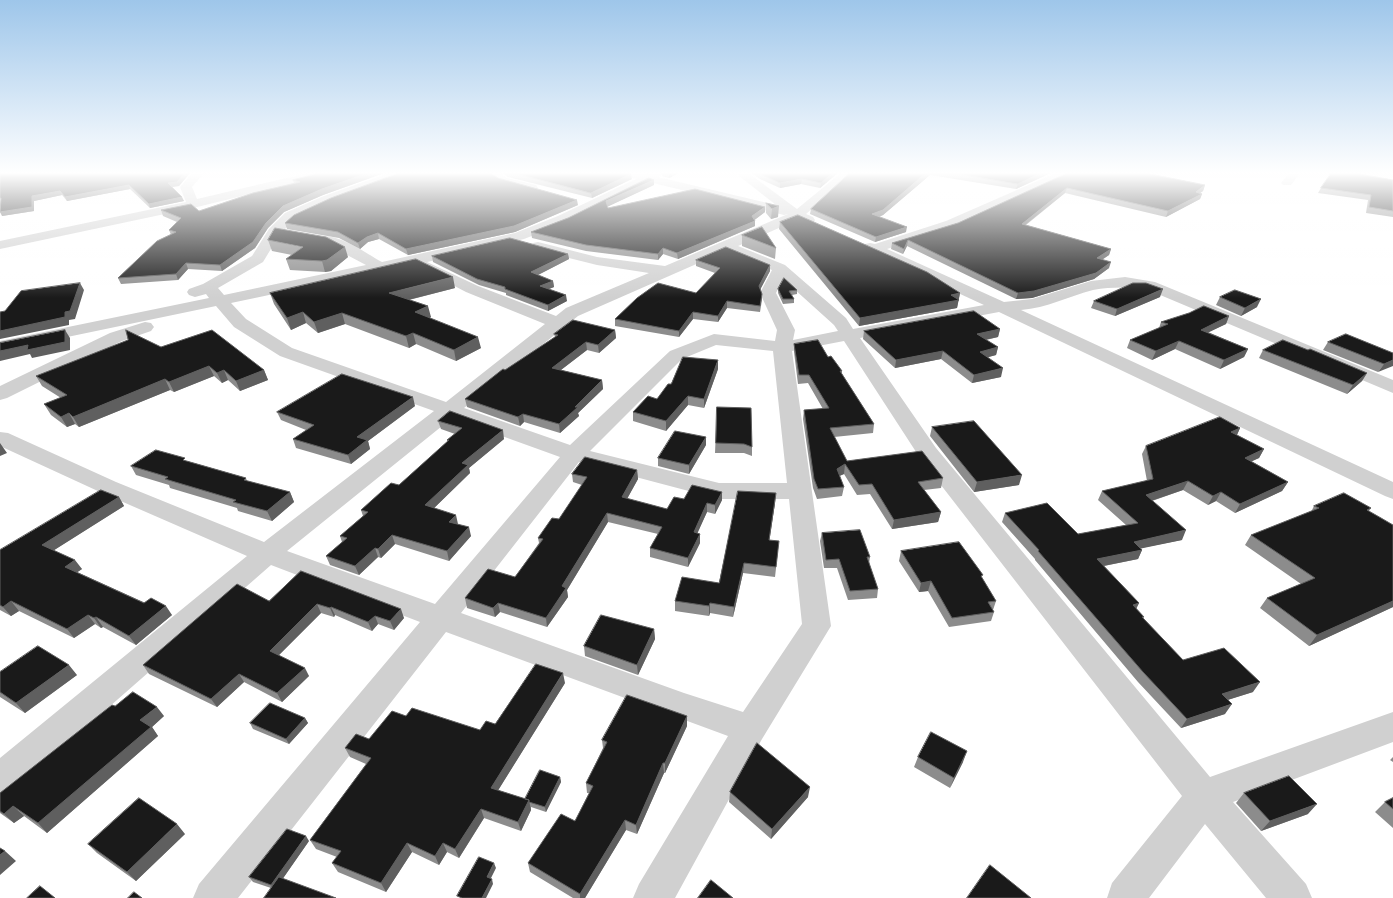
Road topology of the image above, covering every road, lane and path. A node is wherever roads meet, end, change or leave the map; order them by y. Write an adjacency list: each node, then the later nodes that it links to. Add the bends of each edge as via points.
1 (146, 214): 13 (street)
2 (295, 214): 8 (street)
3 (573, 214): 11 (street)
4 (793, 214): 6 (street)
5 (974, 214): 15 (street)
6 (797, 215): 7 (street); 14 (street)
7 (825, 227)
8 (274, 232): 9 (street); 20 (street, via 258,258)
9 (289, 235)
10 (304, 237): 17 (street, via 334,242)
11 (512, 238): 16 (street); 19 (street, via 597,261)
12 (853, 239): 15 (street)
13 (0, 245)
14 (726, 246): 18 (street); 19 (street)
15 (874, 249): 21 (street)
16 (415, 260): 17 (street); 22 (street, via 472,289)
17 (380, 267): 20 (street)
18 (780, 268): 23 (street, via 840,322); 25 (street, via 768,293 786,330)
19 (667, 271): 22 (street, via 572,312)
20 (214, 294): 24 (street, via 113,322); 27 (street, via 116,337); 28 (street, via 240,322 286,352)
21 (1000, 307): 23 (street); 26 (street, via 1034,304 1091,286 1125,282 1149,285); 32 (street)
22 (557, 323): 28 (street)
23 (848, 334): 25 (street); 38 (street, via 928,453)
24 (0, 346)
25 (782, 346): 30 (street, via 714,339 676,355); 31 (street)
26 (1393, 387)
27 (0, 394)
28 (450, 409): 30 (street); 33 (street)
29 (0, 438): 33 (street, via 98,493)
30 (574, 454): 31 (street, via 718,491); 34 (street)
31 (799, 491): 36 (street, via 817,626)
32 (1393, 491)
33 (267, 554): 34 (street); 37 (street)
34 (442, 618): 36 (street); 40 (street)
35 (1393, 727): 38 (street)
36 (750, 729): 41 (street)
37 (0, 780)
38 (1204, 796): 39 (street); 42 (street)
39 (1126, 897)
40 (213, 898)
41 (653, 898)
42 (1292, 898)

